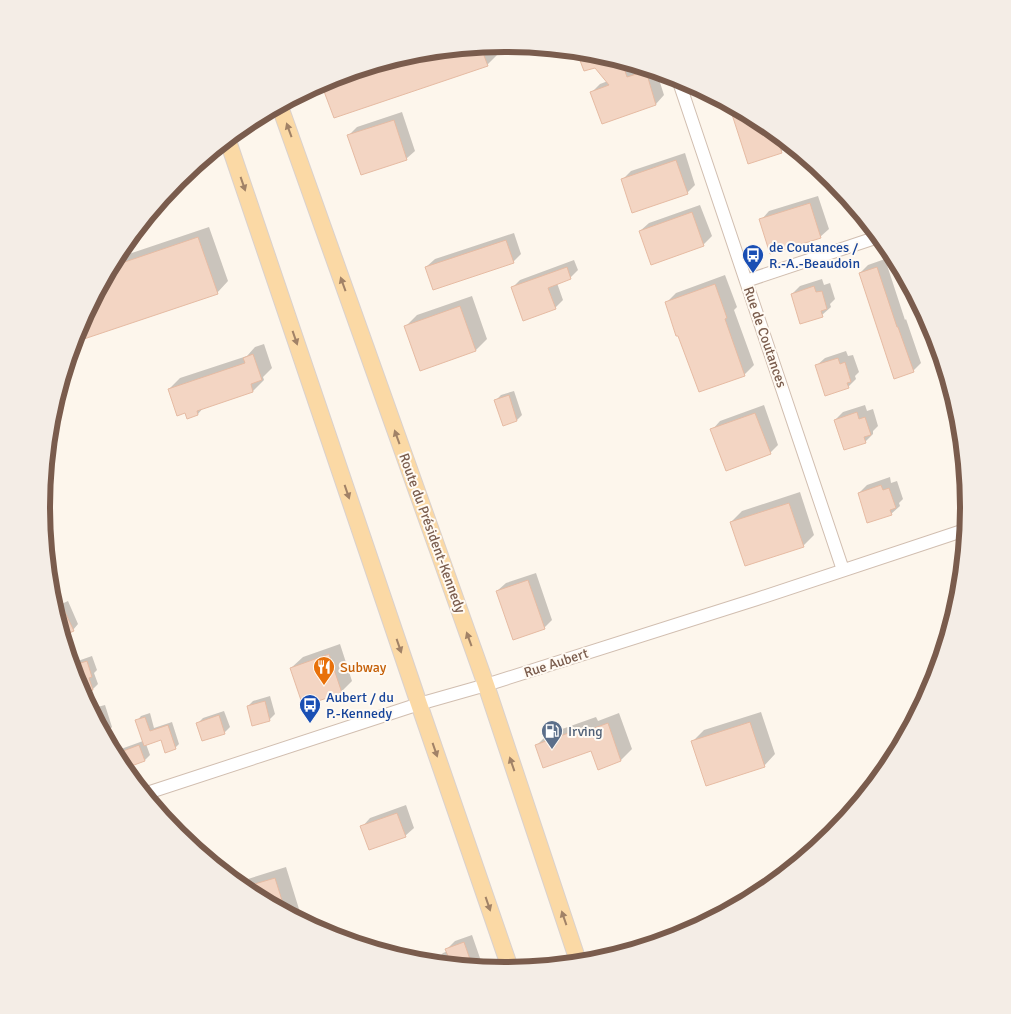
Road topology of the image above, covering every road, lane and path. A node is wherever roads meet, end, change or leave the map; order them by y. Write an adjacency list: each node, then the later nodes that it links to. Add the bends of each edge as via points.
1 (679, 86): 5 (street, Rue de Coutances)
2 (281, 111): 8 (main road, Route du Président-Kennedy, one-way to 2)
3 (229, 145): 9 (main road, one-way to 9)
4 (873, 239): 5 (street)
5 (746, 281): 7 (street, Rue de Coutances)
6 (960, 532): 7 (street, Rue Aubert)
7 (843, 570): 8 (street, Rue Aubert)
8 (486, 685): 9 (street, Rue Aubert); 11 (main road, Route du Président-Kennedy, one-way to 8)
9 (419, 704): 10 (street, Rue Aubert); 12 (main road, one-way to 12)
10 (151, 792)
11 (577, 957)
12 (508, 962)

